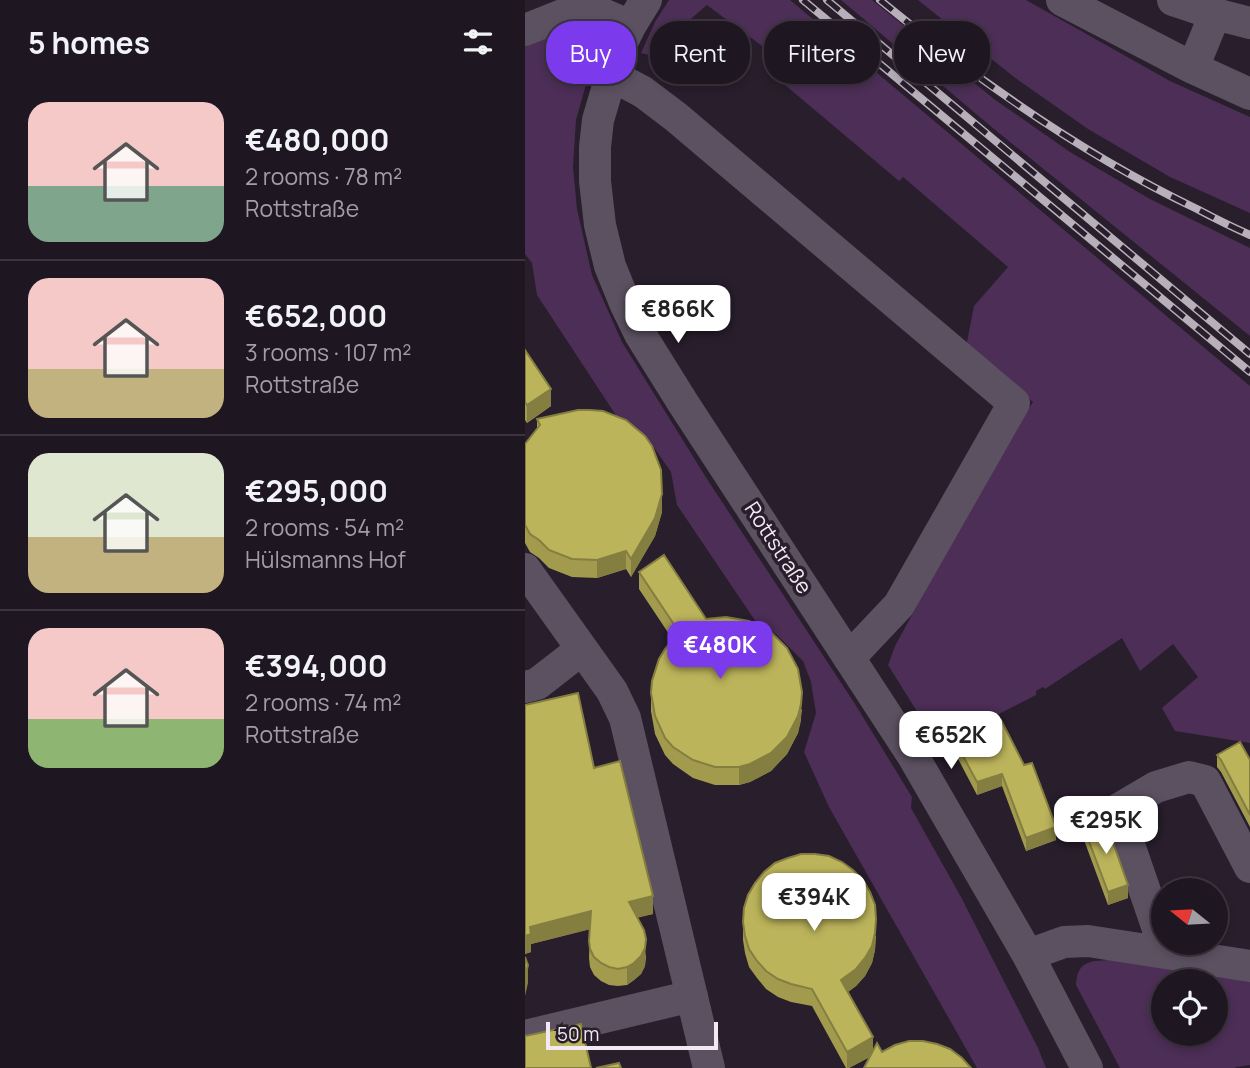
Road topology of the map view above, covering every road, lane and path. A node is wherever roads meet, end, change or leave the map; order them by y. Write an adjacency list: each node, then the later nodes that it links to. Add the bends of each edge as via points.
1 (1062, 0): 7 (street)
2 (1173, 0): 4 (street)
3 (638, 13): 6 (street, via 575,10)
4 (1215, 14): 5 (street); 7 (street)
5 (1250, 23)
6 (525, 30)
7 (1193, 68): 10 (street)
8 (609, 84): 13 (street, Rottstraße, via 595,147 595,181 610,266 625,303 683,403)
9 (628, 84): 13 (street, via 676,117 1014,403 899,606)
10 (1250, 94)
11 (525, 569): 12 (street)
12 (582, 649): 14 (street, via 537,684); 21 (street, via 625,718)
13 (849, 658): 18 (street, Rottstraße, via 913,756)
14 (525, 687)
15 (1250, 867): 16 (street, via 1205,781 1189,777 1156,787 1117,810)
16 (1151, 906)
17 (1151, 949): 18 (street, via 1064,942)
18 (1028, 955): 24 (street, Rottstraße)
19 (1193, 956): 20 (street)
20 (1250, 966)
21 (692, 996): 22 (street); 23 (street)
22 (525, 1036)
23 (709, 1068)
24 (1087, 1068)

